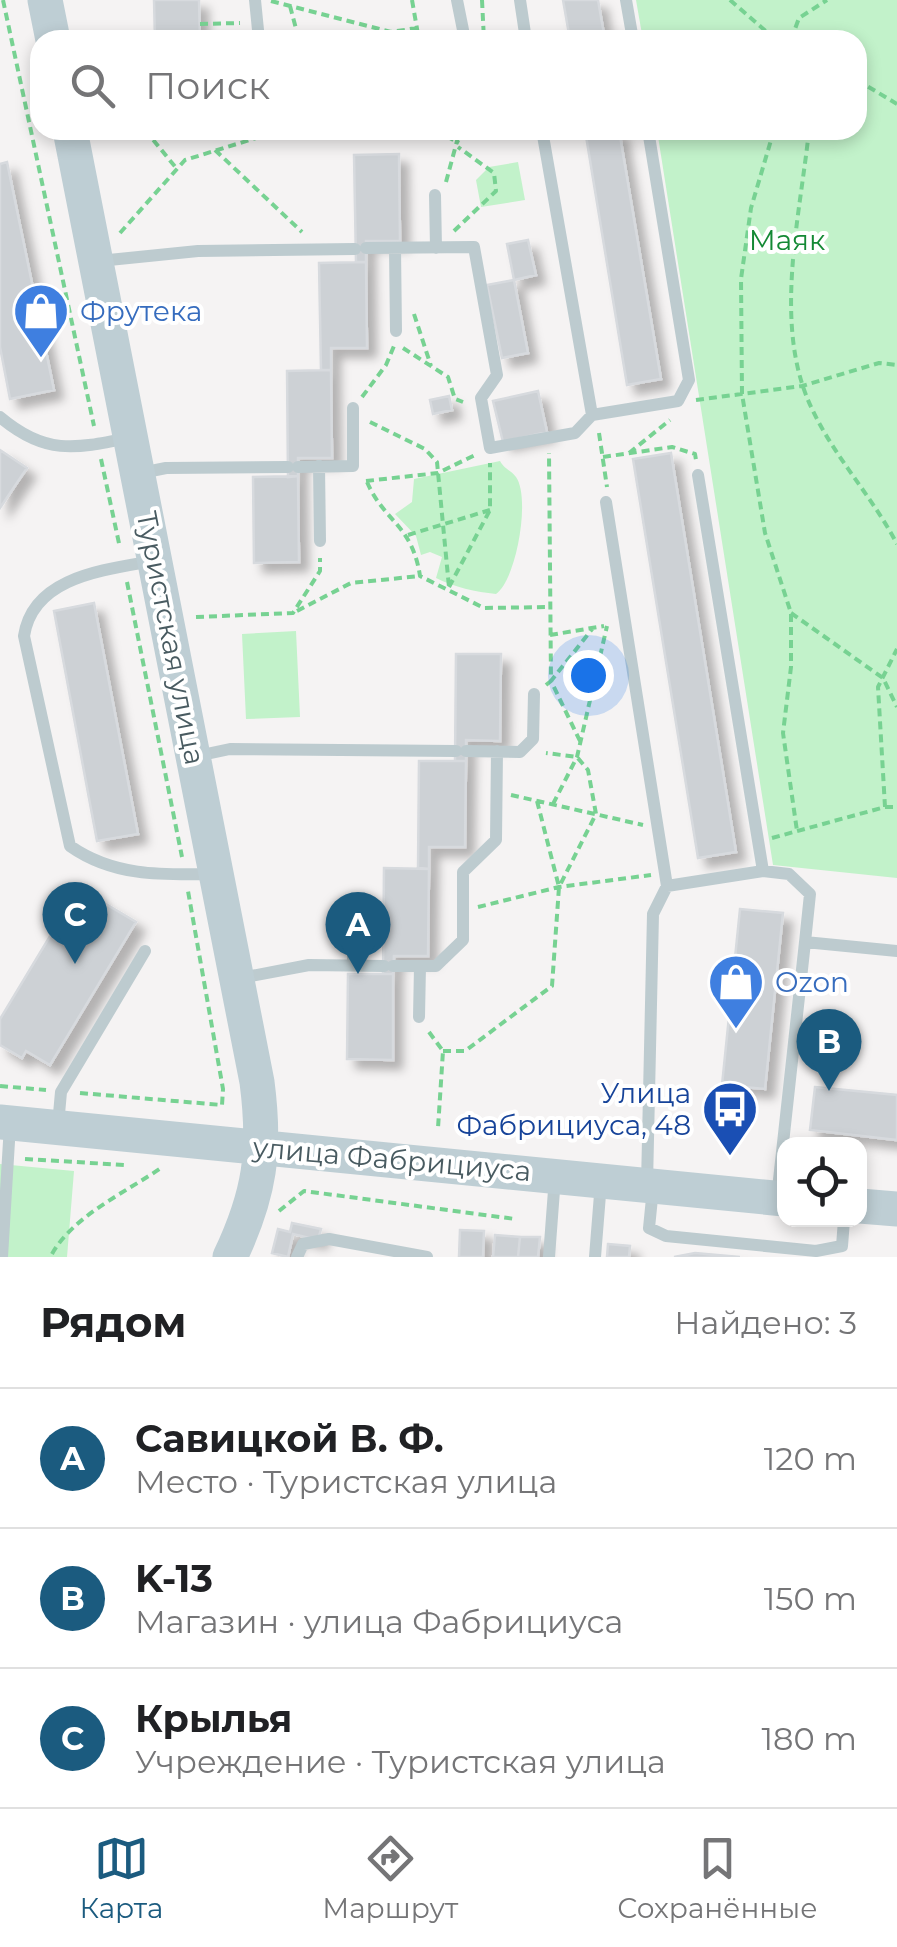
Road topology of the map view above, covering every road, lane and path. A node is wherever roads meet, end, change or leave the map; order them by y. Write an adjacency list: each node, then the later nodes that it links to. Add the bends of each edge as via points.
1 (2, 0): 29 (path)
2 (45, 0): 16 (main road)
3 (255, 0): 13 (lane)
4 (268, 0): 12 (path)
5 (412, 0): 15 (path)
6 (457, 0): 21 (lane)
7 (482, 0): 22 (path)
8 (520, 0): 23 (lane)
9 (626, 0): 24 (lane)
10 (730, 0): 25 (path)
11 (827, 0): 26 (path, via 798,18)
12 (290, 6): 18 (path); 19 (path)
13 (258, 23): 14 (path); 17 (lane)
14 (200, 24)
15 (417, 28): 20 (path)
16 (51, 30)
17 (258, 30)
18 (297, 30)
19 (384, 30)
20 (404, 30)
21 (462, 30)
22 (484, 30)
23 (524, 30)
24 (631, 30)
25 (764, 30)
26 (794, 30)
27 (867, 86): 28 (path)
28 (897, 104)
29 (30, 110)
30 (38, 140): 62 (path)
31 (72, 140): 48 (main road, Туристская улица)
32 (153, 140): 42 (path)
33 (240, 140): 41 (path)
34 (450, 140): 40 (path)
35 (459, 140): 40 (path)
36 (544, 140): 59 (lane)
37 (650, 140): 56 (lane, via 689,380)
38 (771, 140): 54 (path, via 751,208 741,280)
39 (808, 140): 53 (path, via 789,316)
40 (459, 146): 43 (path, via 450,178); 46 (path, via 494,173 496,191)
41 (215, 150): 42 (path); 47 (path)
42 (176, 169): 44 (path)
43 (436, 194): 46 (lane)
44 (120, 233)
45 (395, 248): 46 (lane); 47 (lane); 49 (lane)
46 (436, 248): 57 (lane, via 474,247 497,375 481,398)
47 (320, 249): 48 (lane, via 198,250)
48 (96, 262): 62 (main road, Туристская улица)
49 (396, 297): 50 (lane); 52 (path, via 415,315)
50 (396, 330)
51 (897, 365): 53 (path, via 879,363)
52 (432, 366): 57 (path, via 448,377 455,399); 58 (path, via 395,342)
53 (802, 386): 54 (path); 74 (path, via 828,440 876,503)
54 (742, 394): 55 (path); 80 (path, via 765,532)
55 (705, 399)
56 (678, 401): 59 (lane); 63 (path, via 672,419)
57 (483, 408): 64 (lane)
58 (353, 412): 65 (lane, via 354,466); 66 (path, via 426,449)
59 (592, 415): 61 (lane, via 574,433)
60 (0, 417): 62 (lane, via 22,435 58,449)
61 (545, 438): 64 (lane); 78 (path)
62 (114, 441): 67 (main road, Туристская улица); 75 (path)
63 (629, 452): 68 (path, via 672,446 695,454); 69 (path, via 603,455)
64 (490, 455): 66 (path); 70 (path)
65 (319, 466): 67 (lane); 73 (lane)
66 (438, 472): 71 (path); 72 (path, via 366,481)
67 (138, 474): 75 (main road, Туристская улица)
68 (698, 475): 104 (lane)
69 (606, 502): 82 (lane)
70 (490, 510): 71 (path); 77 (path)
71 (441, 525): 72 (path); 77 (path)
72 (408, 535): 76 (path)
73 (320, 541): 79 (path, via 320,572)
74 (897, 544)
75 (140, 563): 94 (main road, Туристская улица); 106 (path); 106 (lane, via 45,592 27,614 24,636 70,846 118,869)
76 (420, 576): 77 (path); 79 (path, via 351,583)
77 (449, 587): 78 (path, via 484,608)
78 (551, 607): 85 (path)
79 (293, 613): 81 (path)
80 (792, 613): 87 (path); 103 (path, via 783,733)
81 (196, 617)
82 (624, 623): 83 (path); 102 (lane)
83 (607, 626): 84 (path); 91 (path)
84 (593, 628): 85 (path); 88 (path)
85 (550, 635): 88 (path)
86 (897, 649): 87 (path)
87 (883, 678): 90 (path); 99 (path, via 878,688)
88 (551, 682): 89 (path); 91 (path)
89 (534, 694): 92 (lane, via 533,739)
90 (897, 706)
91 (580, 741): 95 (path)
92 (522, 749): 93 (lane); 95 (path)
93 (497, 751): 94 (lane, via 230,749); 96 (lane)
94 (194, 756): 106 (main road, Туристская улица)
95 (577, 758): 98 (path); 101 (path, via 588,770)
96 (496, 792): 97 (path); 110 (lane, via 496,840 463,872)
97 (537, 800): 98 (path); 108 (path)
98 (553, 804): 101 (path)
99 (886, 807): 100 (path); 103 (path)
100 (897, 807)
101 (596, 814): 102 (path); 108 (path)
102 (657, 824): 107 (lane)
103 (796, 831): 104 (path)
104 (758, 841): 105 (lane)
105 (763, 870): 107 (lane); 111 (lane, via 789,874 810,894)
106 (202, 874): 116 (main road, Туристская улица); 120 (path, via 222,1106)
107 (666, 879): 108 (path); 130 (lane, via 653,914)
108 (559, 887): 110 (path); 118 (path, via 552,986 465,1051)
109 (354, 903): 114 (lane)
110 (463, 910): 115 (lane, via 463,940 436,966)
111 (805, 942): 113 (lane); 124 (lane)
112 (145, 951): 120 (lane)
113 (897, 952)
114 (353, 965): 115 (lane); 116 (lane, via 309,965)
115 (420, 966): 117 (lane)
116 (238, 979): 125 (main road, Туристская улица)
117 (419, 1017): 118 (path)
118 (443, 1051): 122 (path)
119 (0, 1086): 120 (path)
120 (61, 1092): 121 (lane)
121 (58, 1127): 123 (main road, улица Фабрициуса); 125 (main road, улица Фабрициуса)
122 (438, 1128)
123 (6, 1134): 126 (path); 137 (lane)
124 (787, 1137)
125 (262, 1147): 128 (main road, улица Фабрициуса); 140 (main road, Туристская улица, via 258,1188)
126 (127, 1165)
127 (144, 1166): 138 (path, via 162,1167 90,1216)
128 (555, 1175): 129 (main road, улица Фабрициуса); 143 (lane)
129 (602, 1179): 130 (main road, улица Фабрициуса); 144 (lane)
130 (650, 1184): 131 (main road, улица Фабрициуса); 136 (lane, via 649,1228 666,1236 816,1251 842,1246)
131 (777, 1198)
132 (867, 1207): 133 (main road)
133 (897, 1209)
134 (276, 1216): 135 (path, via 304,1192)
135 (515, 1218)
136 (843, 1227)
137 (1, 1235): 139 (lane)
138 (52, 1254)
139 (2, 1257)
140 (230, 1257)
141 (297, 1257): 142 (lane, via 304,1244 329,1239)
142 (426, 1257)
143 (549, 1257)
144 (595, 1257)

